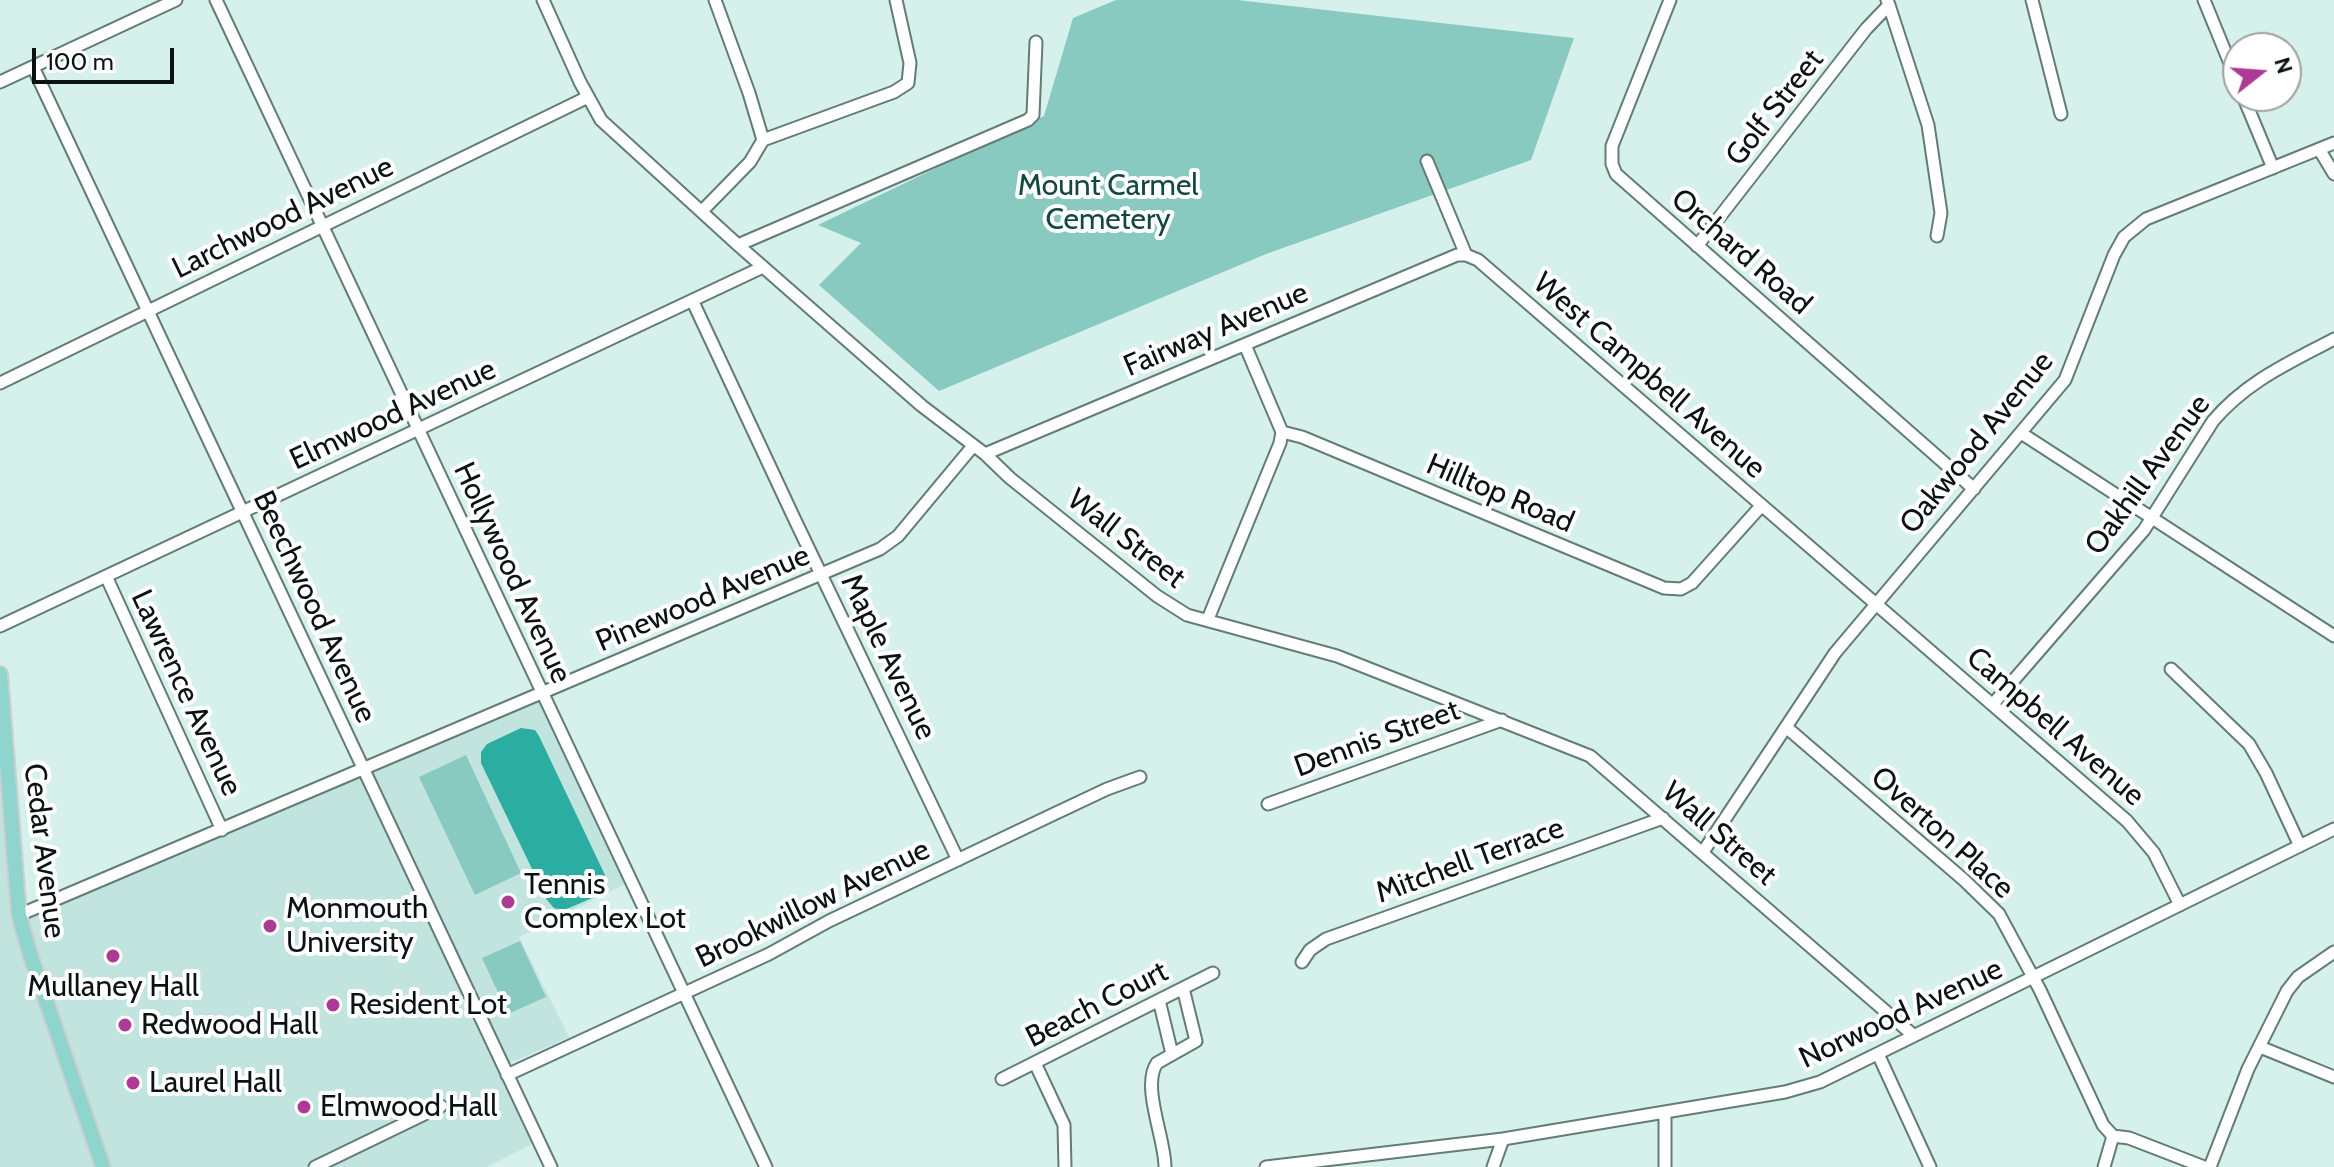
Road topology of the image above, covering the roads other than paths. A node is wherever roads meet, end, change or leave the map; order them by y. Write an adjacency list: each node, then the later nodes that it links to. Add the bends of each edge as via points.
1 (176, 0): 12 (street)
2 (216, 0): 24 (street, Hollywood Avenue)
3 (543, 0): 14 (street, Wall Street)
4 (715, 0): 17 (street)
5 (896, 0): 17 (street, via 908,83)
6 (1670, 0): 27 (street, Orchard Road, via 1612,146 1612,164 1621,179)
7 (2032, 0): 16 (street)
8 (2204, 0): 11 (street)
9 (1888, 2): 25 (street, via 1928,125 1941,213); 27 (street, Golf Street)
10 (1036, 42): 26 (street, via 1033,115 1028,120)
11 (2222, 44)
12 (33, 67): 13 (street); 31 (street, Beechwood Avenue)
13 (0, 82)
14 (588, 97): 23 (street, Wall Street, via 601,120); 24 (street, Larchwood Avenue)
15 (2250, 112): 21 (street)
16 (2061, 114)
17 (763, 140): 23 (street, via 750,162)
18 (2334, 143): 19 (street, Oakwood Avenue)
19 (2319, 149): 21 (street, Oakwood Avenue); 22 (street)
20 (1427, 161): 28 (street)
21 (2273, 168): 37 (street, Oakwood Avenue, via 2146,219 2124,237 2069,373)
22 (2334, 174)
23 (702, 211): 26 (street, Wall Street)
24 (322, 225): 31 (street, Larchwood Avenue); 35 (street, Hollywood Avenue)
25 (1937, 236)
26 (738, 245): 29 (street, Wall Street)
27 (1697, 246): 40 (street, Orchard Road)
28 (1466, 255): 33 (street, Fairway Avenue); 41 (street, West Campbell Avenue)
29 (763, 267): 30 (street, Elmwood Avenue); 38 (street, Wall Street)
30 (693, 302): 35 (street, Elmwood Avenue); 44 (street, Maple Avenue)
31 (148, 311): 34 (street, Larchwood Avenue); 42 (street, Beechwood Avenue)
32 (2334, 339): 43 (street, Oakhill Avenue, via 2238,393 2213,421)
33 (1245, 345): 36 (street); 39 (street, Fairway Avenue)
34 (0, 383)
35 (418, 430): 42 (street, Elmwood Avenue); 52 (street, Hollywood Avenue)
36 (1282, 432): 41 (street, Hilltop Road, via 1668,589 1692,583); 47 (street)
37 (2021, 433): 40 (street, Oakwood Avenue); 43 (street)
38 (973, 446): 39 (street, Wall Street); 44 (street, Pinewood Avenue, via 895,539)
39 (985, 454): 47 (street, Wall Street, via 1157,596 1181,612)
40 (1974, 489): 46 (street, Oakwood Avenue)
41 (1761, 506): 46 (street, West Campbell Avenue)
42 (243, 512): 45 (street, Elmwood Avenue); 56 (street, Beechwood Avenue)
43 (2152, 518): 49 (street); 53 (street, Oakhill Avenue)
44 (822, 575): 52 (street, Pinewood Avenue); 64 (street, Maple Avenue)
45 (106, 576): 48 (street, Elmwood Avenue); 61 (street, Lawrence Avenue)
46 (1876, 603): 53 (street, Campbell Avenue); 55 (street, Oakwood Avenue)
47 (1208, 619): 54 (street, Wall Street, via 1337,656)
48 (0, 626)
49 (2334, 636)
50 (2171, 669): 62 (street, via 2249,744)
51 (0, 674): 66 (main road, Cedar Avenue)
52 (542, 693): 56 (street, Pinewood Avenue); 72 (street, Hollywood Avenue)
53 (1993, 704): 65 (street, Campbell Avenue, via 2139,834)
54 (1502, 720): 58 (street, Dennis Street); 59 (street, Wall Street, via 1590,756)
55 (1786, 727): 63 (street, Oakwood Avenue); 70 (street, Overton Place, via 1992,906)
56 (364, 770): 61 (street, Pinewood Avenue); 79 (street, Beechwood Avenue)
57 (1140, 777): 64 (street, Brookwillow Avenue)
58 (1268, 804)
59 (1663, 818): 63 (street, Wall Street); 68 (street, Mitchell Terrace, via 1326,939)
60 (2334, 829): 62 (street, Norwood Avenue)
61 (222, 830): 66 (street, Pinewood Avenue)
62 (2300, 846): 65 (street, Norwood Avenue)
63 (1703, 852): 74 (street, Wall Street)
64 (958, 860): 72 (street, Brookwillow Avenue)
65 (2180, 905): 70 (street, Norwood Avenue)
66 (19, 915): 86 (main road, Cedar Avenue)
67 (2334, 952): 75 (street, via 2292,983)
68 (1302, 962)
69 (1213, 973): 71 (street, Beach Court)
70 (2033, 978): 74 (street, Norwood Avenue); 84 (street, Overton Place)
71 (1183, 988): 73 (street, Beach Court); 76 (street, via 1196,1041)
72 (684, 994): 79 (street, Brookwillow Avenue); 89 (street, Hollywood Avenue)
73 (1159, 1000): 76 (street); 78 (street, Beach Court)
74 (1913, 1035): 77 (street, Norwood Avenue)
75 (2260, 1047): 80 (street); 97 (street)
76 (1172, 1054): 91 (street, via 1154,1066 1150,1081)
77 (1878, 1054): 83 (street, Norwood Avenue, via 1794,1090); 95 (street)
78 (1035, 1063): 81 (street, Beach Court); 90 (street, via 1064,1125)
79 (507, 1075): 88 (street, Beechwood Avenue)
80 (2334, 1077)
81 (1002, 1079)
82 (441, 1106): 87 (street)
83 (1665, 1112): 85 (street, Norwood Avenue); 94 (street)
84 (2113, 1136): 96 (street); 97 (street)
85 (1503, 1139): 92 (street, Norwood Avenue); 93 (street)
86 (103, 1167)
87 (315, 1167)
88 (551, 1167)
89 (766, 1167)
90 (1065, 1167)
91 (1165, 1167)
92 (1266, 1167)
93 (1493, 1167)
94 (1665, 1167)
95 (1930, 1167)
96 (2104, 1167)
97 (2207, 1167)

